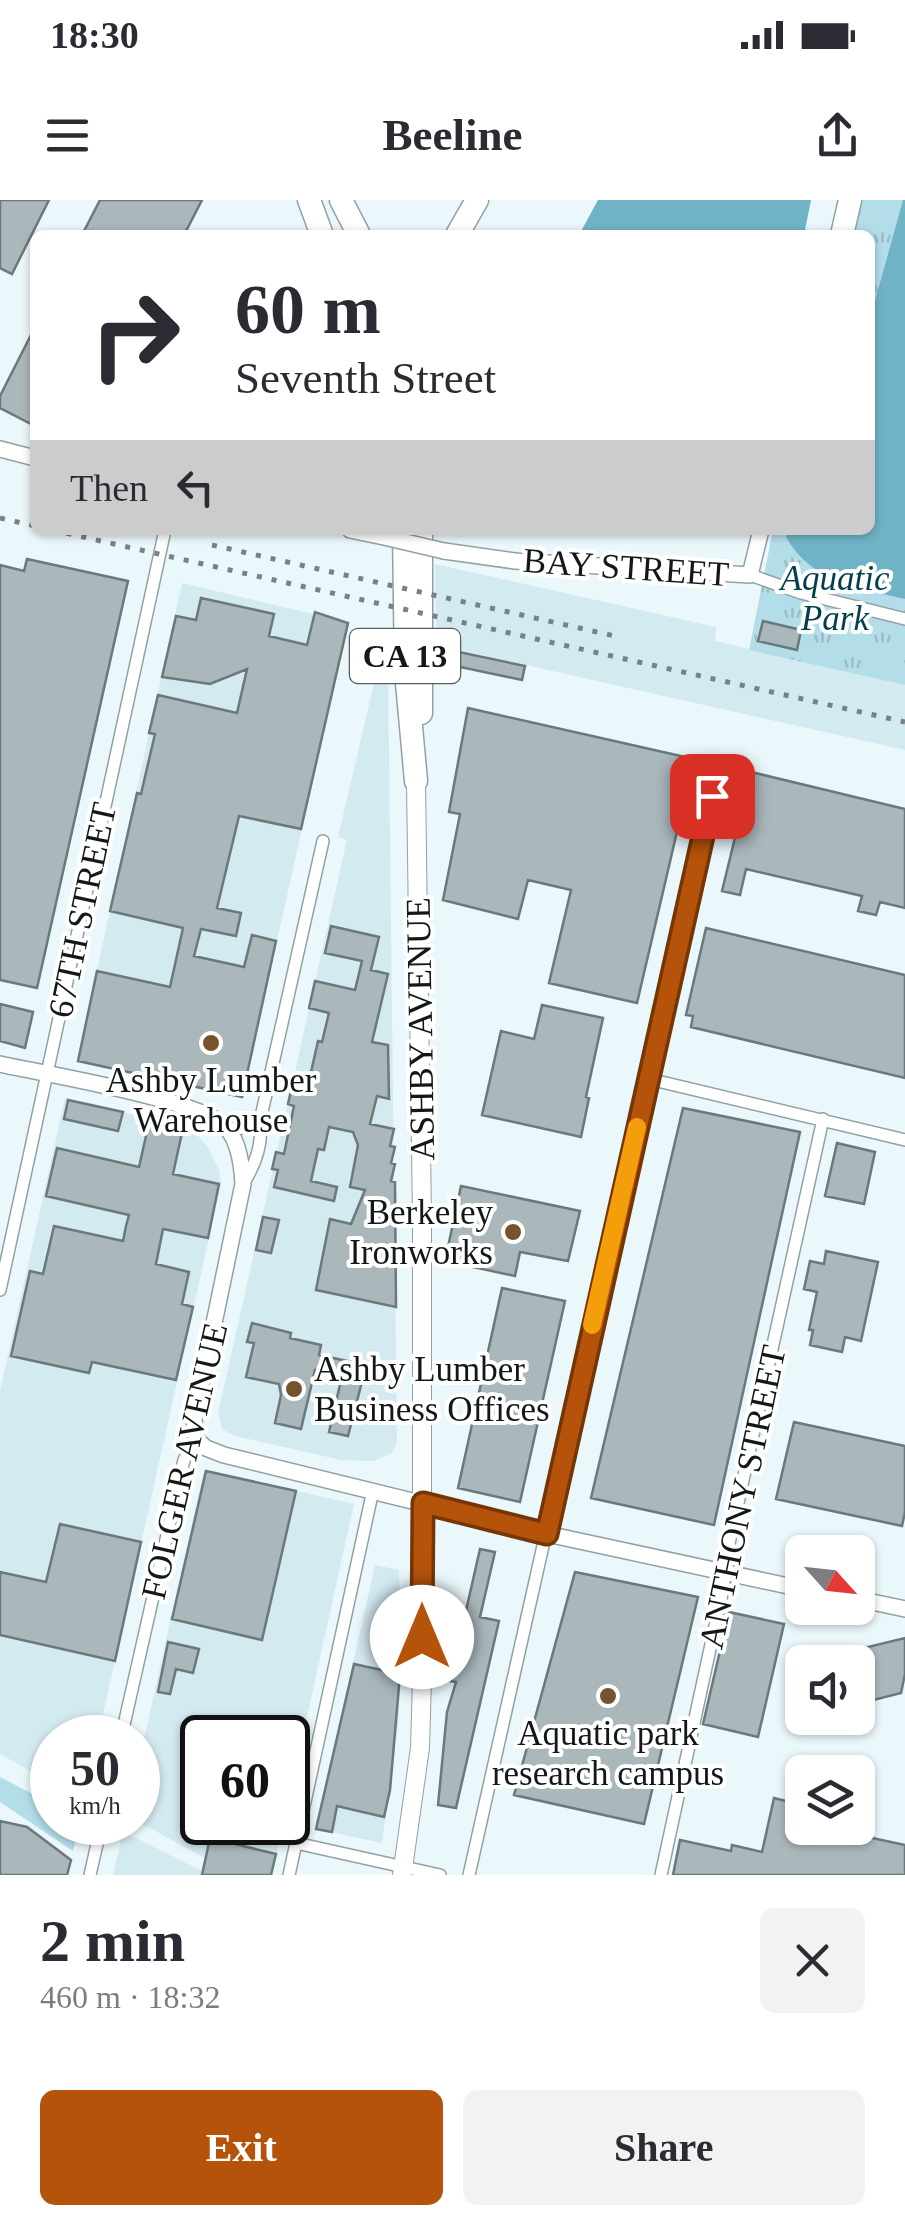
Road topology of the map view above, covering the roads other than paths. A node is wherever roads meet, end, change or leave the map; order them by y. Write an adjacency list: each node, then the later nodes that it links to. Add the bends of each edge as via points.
1 (309, 200): 7 (highway)
2 (341, 200): 8 (highway)
3 (354, 200): 9 (highway)
4 (460, 200): 10 (highway)
5 (477, 200): 11 (highway)
6 (850, 200): 12 (highway)
7 (320, 230)
8 (356, 230)
9 (368, 230)
10 (448, 230)
11 (460, 230)
12 (843, 230)
13 (0, 449): 14 (street)
14 (30, 457)
15 (164, 535): 26 (street, 67TH STREET)
16 (394, 535): 22 (highway, CA 13)
17 (397, 535): 20 (street, BAY STREET, bridge, via 502,560)
18 (422, 535): 22 (highway, CA 13)
19 (760, 535): 20 (street)
20 (750, 575): 21 (street)
21 (905, 618)
22 (416, 781): 36 (main road, ASHBY AVENUE / CA 13)
23 (712, 794): 27 (street)
24 (323, 841): 28 (street, FOLGER AVENUE)
25 (0, 1064): 26 (street)
26 (48, 1074): 30 (street, via 200,1110); 33 (street, 67TH STREET)
27 (649, 1079): 29 (street); 37 (street)
28 (260, 1120): 30 (street); 32 (street, FOLGER AVENUE, via 255,1166)
29 (823, 1120): 31 (street); 38 (street, ANTHONY STREET)
30 (229, 1130): 32 (street, FOLGER AVENUE)
31 (905, 1140)
32 (244, 1184): 34 (street, FOLGER AVENUE, via 194,1419)
33 (0, 1290)
34 (196, 1439): 35 (street, via 224,1455); 42 (street, FOLGER AVENUE, via 184,1460)
35 (374, 1490): 36 (street); 43 (street)
36 (423, 1503): 37 (street); 47 (main road, ASHBY AVENUE / CA 13, via 420,1748)
37 (547, 1534): 38 (street); 51 (street)
38 (725, 1572): 39 (street); 52 (street, ANTHONY STREET)
39 (785, 1585)
40 (875, 1603): 41 (street)
41 (905, 1608)
42 (126, 1715)
43 (310, 1780)
44 (97, 1845): 48 (street)
45 (296, 1845): 49 (street)
46 (303, 1845): 47 (street)
47 (403, 1872): 50 (street)
48 (90, 1875)
49 (288, 1875)
50 (440, 1875)
51 (469, 1875)
52 (660, 1875)

